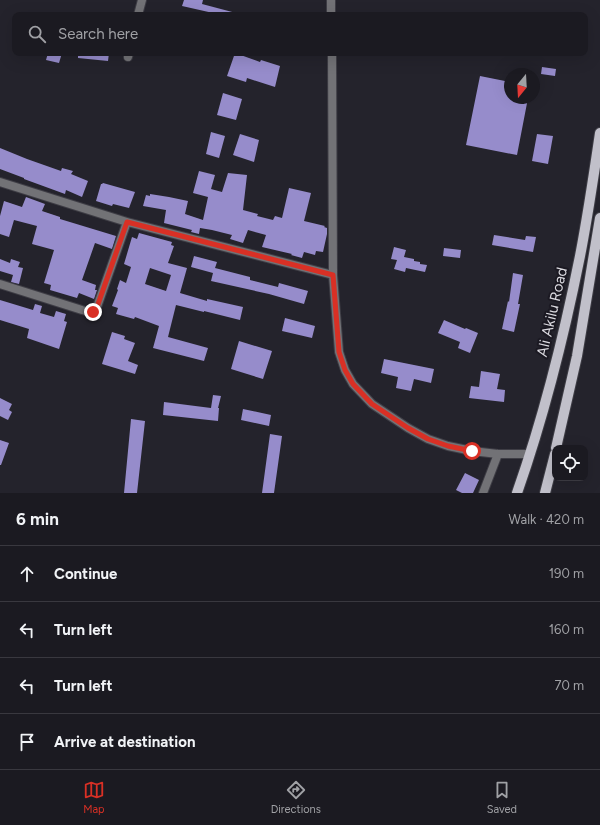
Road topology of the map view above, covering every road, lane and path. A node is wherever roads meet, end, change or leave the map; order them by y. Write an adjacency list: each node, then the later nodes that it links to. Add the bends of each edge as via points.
1 (142, 0): 3 (street)
2 (331, 0): 4 (street)
3 (139, 12)
4 (331, 12)
5 (332, 56): 10 (street)
6 (600, 133): 14 (main road, Ali Akilu Road, via 583,239 568,311 552,380)
7 (0, 182): 9 (street)
8 (600, 218): 12 (main road, Ali Akilu Road, via 577,356)
9 (127, 222): 10 (street); 11 (street, via 93,312)
10 (333, 275): 13 (street, via 339,352 353,384 372,404 428,439 448,446)
11 (0, 284)
12 (557, 445)
13 (498, 454): 14 (street); 16 (street)
14 (530, 454): 17 (main road, Ali Akilu Road)
15 (552, 466): 18 (main road)
16 (483, 493)
17 (517, 493)
18 (545, 493)

